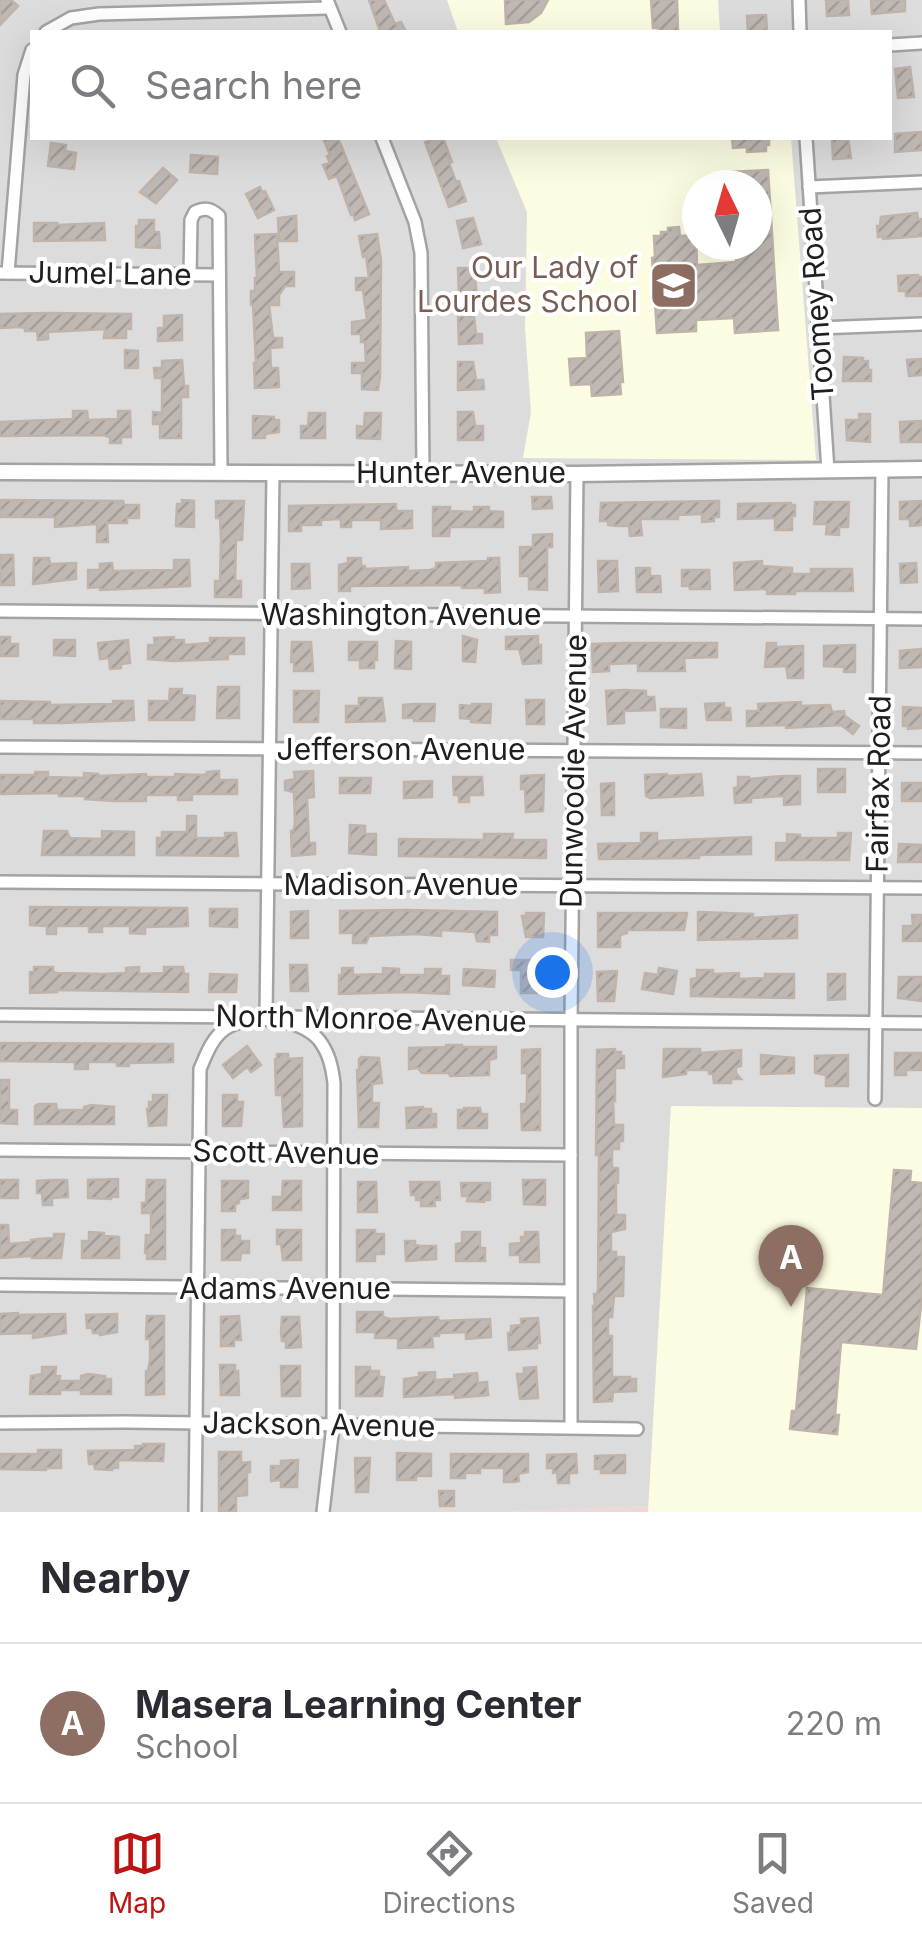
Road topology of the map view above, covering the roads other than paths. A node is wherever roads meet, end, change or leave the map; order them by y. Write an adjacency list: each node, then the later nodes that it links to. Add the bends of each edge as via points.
1 (798, 0): 5 (street)
2 (328, 4): 3 (street, via 99,14); 4 (street)
3 (50, 30)
4 (339, 30)
5 (800, 30)
6 (922, 44): 7 (street)
7 (892, 45)
8 (30, 56): 13 (street)
9 (383, 140): 22 (street, via 422,253)
10 (806, 140): 12 (street, Toomey Road)
11 (922, 182): 12 (street)
12 (809, 187): 17 (street, Toomey Road)
13 (4, 272): 14 (street, Jumel Lane)
14 (190, 274): 15 (street, Jumel Lane); 15 (street, via 192,220 204,208 220,216)
15 (219, 275): 23 (street)
16 (922, 324): 17 (street)
17 (818, 328): 20 (street, Toomey Road)
18 (882, 469): 19 (street, Hunter Avenue); 20 (street, Hunter Avenue); 29 (street, Fairfax Road)
19 (922, 469)
20 (828, 471): 25 (street, Hunter Avenue)
21 (0, 472): 23 (street, Hunter Avenue)
22 (423, 472): 24 (street, Hunter Avenue); 25 (street, Hunter Avenue)
23 (222, 473): 24 (street, Hunter Avenue)
24 (273, 473): 27 (street)
25 (577, 474): 28 (street, Dunwoodie Avenue)
26 (0, 611): 27 (street, Washington Avenue)
27 (272, 614): 28 (street, Washington Avenue); 32 (street)
28 (576, 616): 29 (street, Washington Avenue); 33 (street, Dunwoodie Avenue)
29 (881, 620): 30 (street, Washington Avenue); 34 (street, Fairfax Road)
30 (922, 620)
31 (0, 746): 32 (street, Jefferson Avenue)
32 (271, 749): 33 (street, Jefferson Avenue); 37 (street)
33 (575, 752): 34 (street, Jefferson Avenue); 38 (street, Dunwoodie Avenue)
34 (880, 753): 35 (street, Jefferson Avenue); 39 (street, Fairfax Road)
35 (922, 753)
36 (0, 882): 37 (street, Madison Avenue)
37 (268, 884): 38 (street, Madison Avenue); 42 (street)
38 (573, 886): 39 (street, Madison Avenue); 43 (street, Dunwoodie Avenue)
39 (878, 888): 40 (street, Madison Avenue); 44 (street, Fairfax Road)
40 (922, 888)
41 (0, 1015): 42 (street, North Monroe Avenue)
42 (266, 1017): 43 (street, North Monroe Avenue); 48 (street, via 226,1028 211,1045 200,1069); 49 (street, via 310,1030 330,1060)
43 (571, 1021): 44 (street, North Monroe Avenue); 50 (street, Dunwoodie Avenue)
44 (877, 1023): 45 (street, North Monroe Avenue); 46 (street, Fairfax Road)
45 (922, 1023)
46 (875, 1099)
47 (0, 1150): 48 (street, Scott Avenue)
48 (199, 1152): 49 (street, Scott Avenue); 52 (street)
49 (334, 1154): 50 (street, Scott Avenue); 53 (street)
50 (571, 1155): 54 (street, Dunwoodie Avenue)
51 (0, 1285): 52 (street, Adams Avenue)
52 (198, 1288): 53 (street, Adams Avenue); 56 (street)
53 (333, 1289): 54 (street, Adams Avenue); 57 (street)
54 (570, 1291): 58 (street, Dunwoodie Avenue)
55 (0, 1422): 56 (street, Jackson Avenue)
56 (196, 1424): 57 (street, Jackson Avenue); 60 (street)
57 (333, 1426): 58 (street, Jackson Avenue); 61 (street)
58 (571, 1428): 59 (street, Jackson Avenue)
59 (637, 1428)
60 (195, 1512)
61 (323, 1512)

